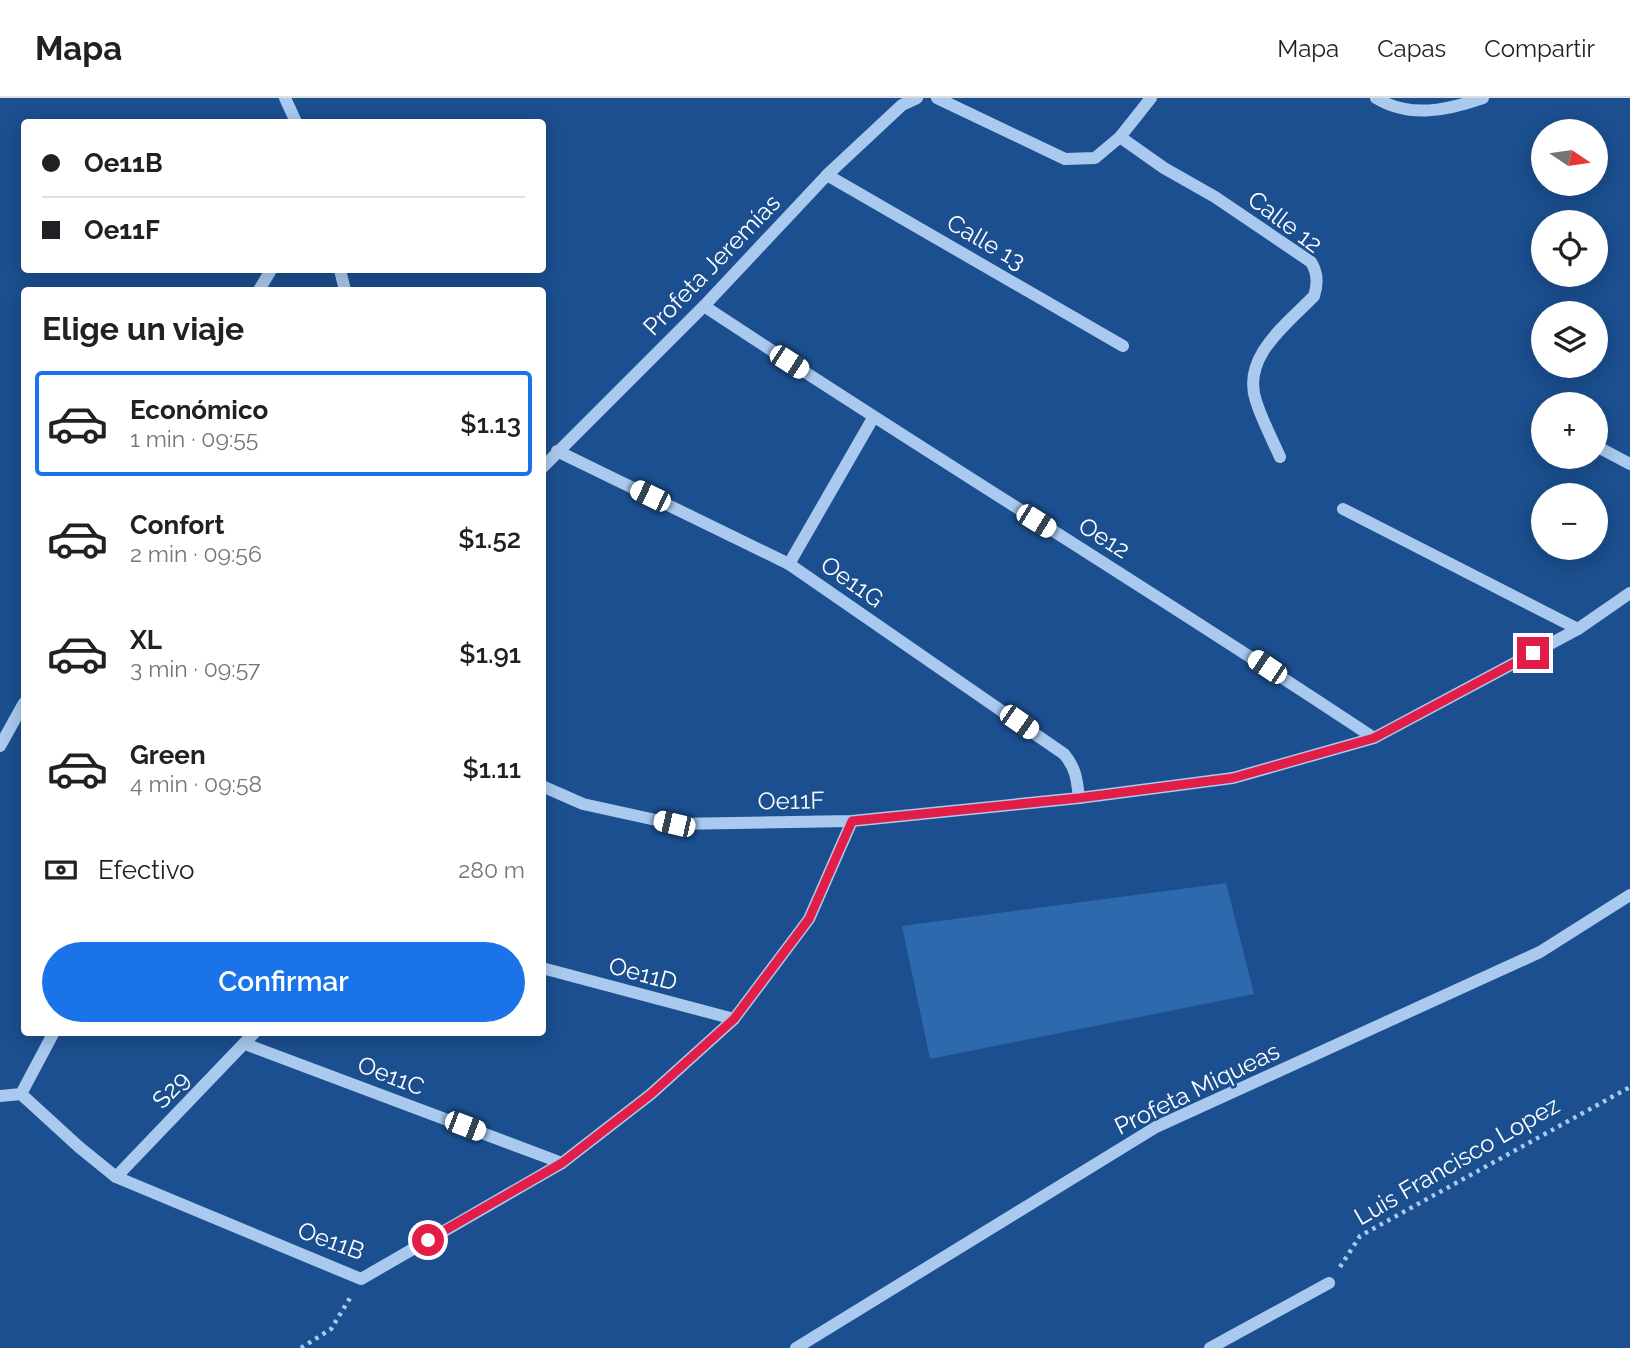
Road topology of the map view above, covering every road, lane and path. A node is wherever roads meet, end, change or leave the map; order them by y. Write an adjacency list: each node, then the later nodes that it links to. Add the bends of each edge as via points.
1 (285, 98): 7 (street)
2 (917, 98): 9 (street, Profeta Jeremías, via 902,105)
3 (937, 98): 8 (street, via 1065,159 1095,158)
4 (1152, 98): 8 (street)
5 (1376, 98): 6 (street, via 1416,111 1452,109)
6 (1483, 98)
7 (295, 119)
8 (1120, 137): 15 (street, Calle 12, via 1311,262 1316,270 1314,296 1262,350 1254,374 1255,399)
9 (827, 175): 10 (street, Profeta Jeremías); 11 (street, Calle 13)
10 (704, 306): 12 (street, Oe12); 13 (street, Profeta Jeremías)
11 (1123, 346)
12 (873, 418): 19 (street); 23 (street, Oe12)
13 (557, 451): 16 (street, Profeta Jeremías); 19 (street, Oe11G)
14 (1608, 452): 17 (street)
15 (1280, 457)
16 (546, 463)
17 (1630, 464)
18 (1343, 509): 21 (street)
19 (789, 564): 26 (street, Oe11G, via 1065,754 1077,777)
20 (1630, 593): 21 (street, Oe11F)
21 (1578, 629): 23 (street, Oe11F)
22 (21, 708): 24 (street)
23 (1374, 738): 26 (street, Oe11F, via 1233,778)
24 (0, 746)
25 (546, 788): 27 (street, Oe11F, via 583,804 674,824)
26 (1079, 798): 27 (street, Oe11F)
27 (852, 821): 30 (street, Oe11B, via 809,919)
28 (1630, 895): 42 (street, Profeta Miqueas, via 1541,952 1156,1128)
29 (546, 969): 30 (street, Oe11D)
30 (734, 1019): 37 (street, Oe11B, via 651,1094)
31 (52, 1036): 35 (street)
32 (252, 1036): 33 (street, S29)
33 (245, 1044): 37 (street, Oe11C); 38 (street, S29)
34 (1630, 1087): 40 (path, Luis Francisco Lopez, via 1360,1237)
35 (20, 1094): 36 (street); 38 (street, Oe11B)
36 (0, 1096)
37 (562, 1163): 39 (street, Oe11B)
38 (116, 1177): 39 (street, Oe11B)
39 (361, 1279): 41 (path, via 331,1329)
40 (1329, 1283): 43 (street)
41 (301, 1348)
42 (796, 1348)
43 (1210, 1348)

